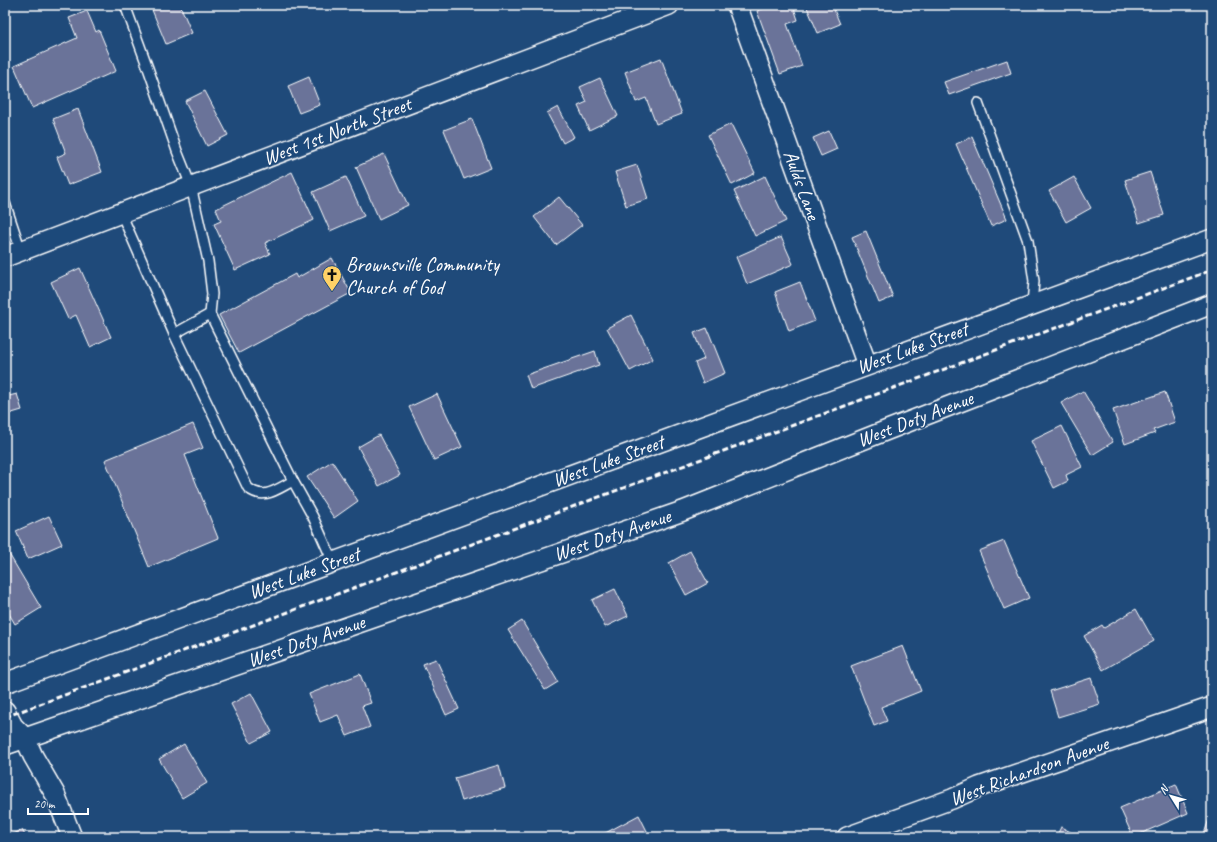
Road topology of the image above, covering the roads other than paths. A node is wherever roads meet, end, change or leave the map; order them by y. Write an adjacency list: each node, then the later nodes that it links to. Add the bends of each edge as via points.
1 (124, 5): 5 (lane)
2 (669, 5): 5 (street, West 1st North Street)
3 (737, 5): 14 (street, Aulds Lane)
4 (978, 103): 10 (lane, via 1028,241 1034,281)
5 (191, 186): 7 (street, West 1st North Street); 12 (lane, via 208,261 212,294)
6 (5, 203): 9 (lane)
7 (120, 213): 9 (street, West 1st North Street); 13 (lane)
8 (1212, 239): 10 (street, West Luke Street)
9 (13, 254)
10 (1032, 304): 14 (street, West Luke Street)
11 (1212, 304): 20 (street, West Doty Avenue, via 683,511)
12 (210, 314): 13 (lane); 15 (lane)
13 (174, 334): 15 (lane, via 248,488 254,493 267,494)
14 (867, 365): 16 (street, West Luke Street)
15 (293, 481): 16 (lane)
16 (334, 562): 17 (street, West Luke Street)
17 (5, 683)
18 (1212, 707): 22 (street, West Richardson Avenue, via 979,787)
19 (5, 711): 20 (street, via 13,726)
20 (25, 738): 21 (street, West Doty Avenue); 23 (street, via 55,794)
21 (5, 745)
22 (859, 835)
23 (72, 837)

